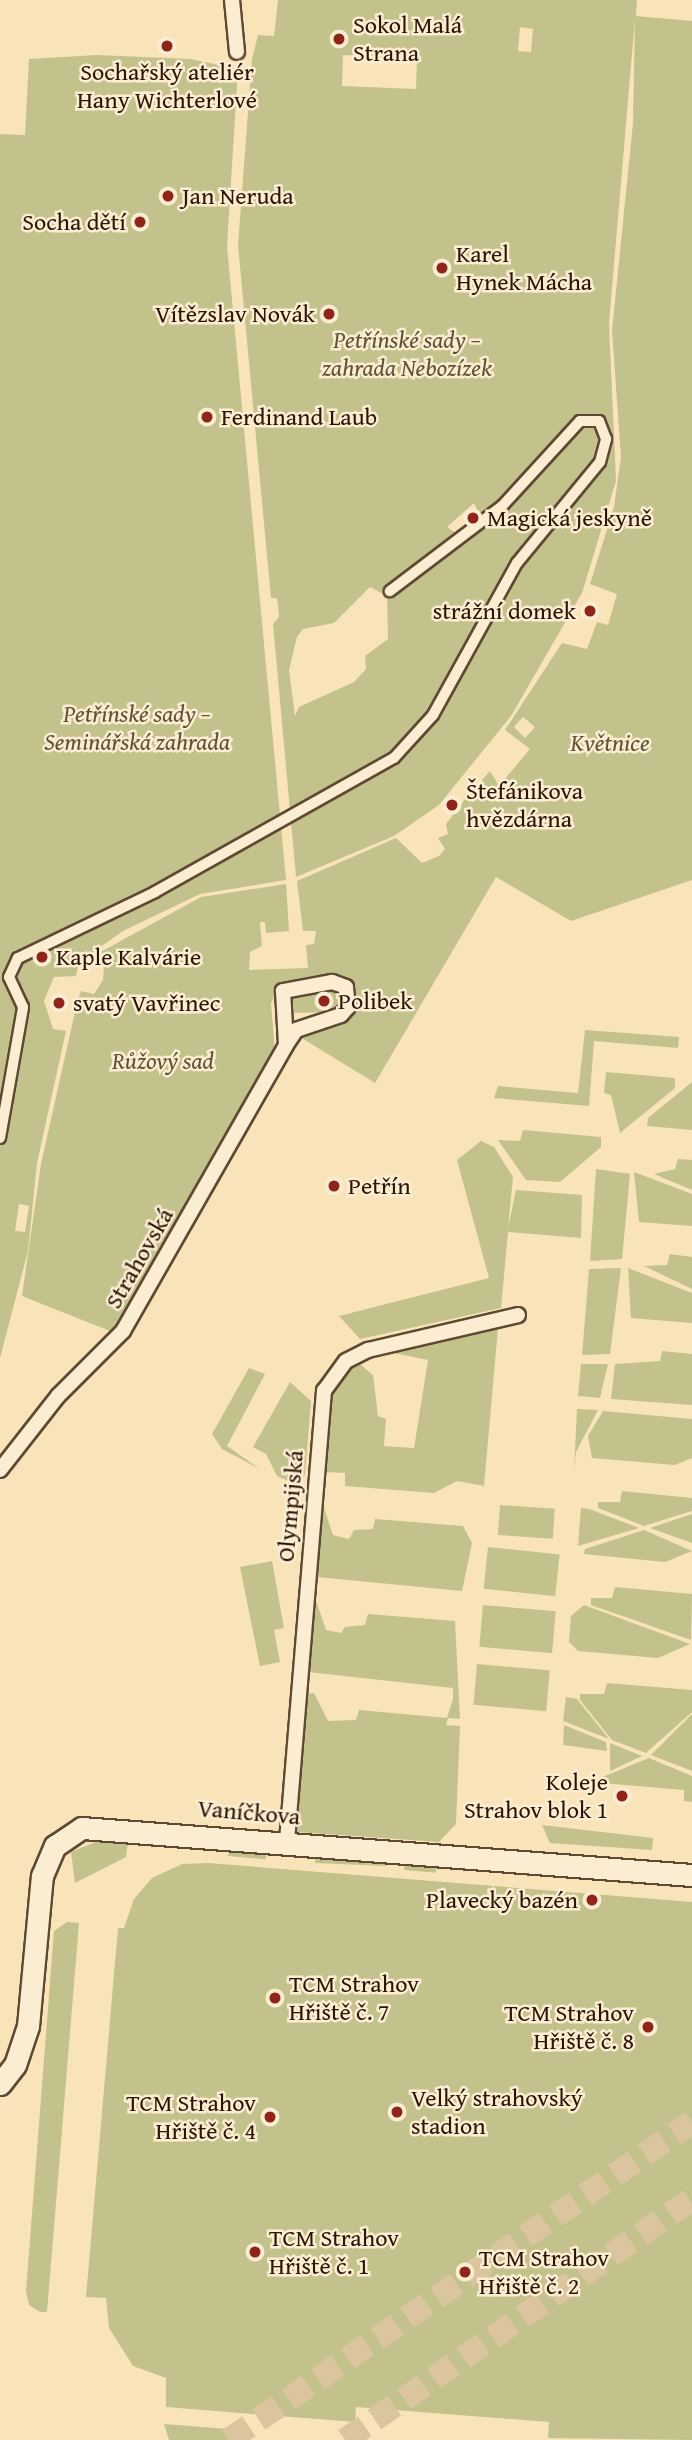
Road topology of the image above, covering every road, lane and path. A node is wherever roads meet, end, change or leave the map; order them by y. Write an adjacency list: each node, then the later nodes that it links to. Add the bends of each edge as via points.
1 (232, 0): 2 (street)
2 (237, 52)
3 (390, 592): 5 (street, via 497,511 580,421 598,421 606,439 600,462 517,563 433,715 394,758 155,892 18,958 9,977 23,1007)
4 (286, 1045): 4 (street, Strahovská, via 296,1030 341,1015 348,1007 346,987 332,982 283,991); 7 (street, Strahovská, via 123,1332 58,1395)
5 (0, 1138)
6 (517, 1315): 8 (street, Olympijská, via 368,1350 346,1362 324,1391)
7 (0, 1471)
8 (287, 1841): 9 (main road, Vaníčkova); 10 (main road, Vaníčkova, via 102,1826 82,1828 55,1846 42,1876 28,2026 15,2065)
9 (692, 1875)
10 (0, 2084)

